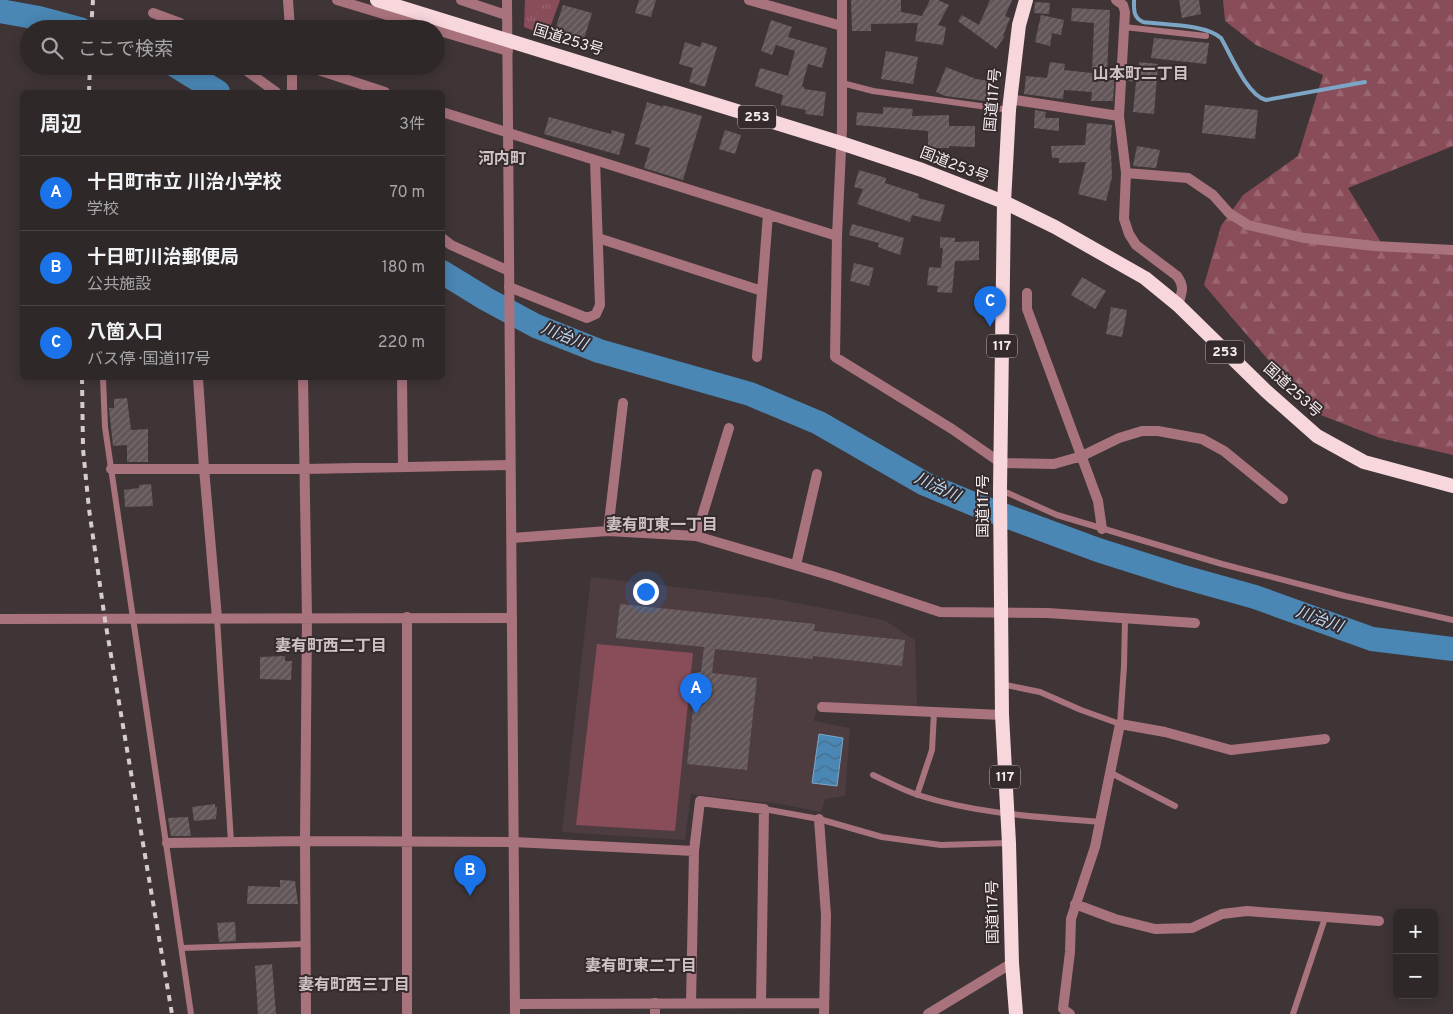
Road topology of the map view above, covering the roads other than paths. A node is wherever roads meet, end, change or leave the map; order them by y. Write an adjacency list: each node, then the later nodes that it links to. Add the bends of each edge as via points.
1 (288, 0): 13 (street)
2 (337, 0): 14 (street)
3 (377, 0): 15 (highway, 国道253号 / 253)
4 (461, 0): 11 (street)
5 (507, 0): 11 (street)
6 (749, 0): 17 (street)
7 (842, 0): 17 (street)
8 (1026, 0): 29 (highway, 国道117号 / 117, via 1019,25)
9 (1116, 0): 18 (street, via 1123,5)
10 (153, 13): 12 (street)
11 (506, 14): 21 (street)
12 (172, 20)
13 (289, 20)
14 (404, 20)
15 (435, 20)
16 (445, 23): 21 (highway, 国道253号 / 253)
17 (842, 26): 25 (street)
18 (1124, 27): 20 (lane); 31 (street)
19 (445, 31): 21 (street)
20 (1206, 36)
21 (508, 45): 32 (street); 33 (highway, 国道253号 / 253)
22 (252, 75): 26 (street)
23 (292, 75): 27 (street)
24 (333, 75): 28 (street)
25 (842, 84): 29 (lane, via 873,91); 33 (street)
26 (273, 90)
27 (292, 90)
28 (379, 90)
29 (1009, 104): 31 (street); 36 (highway, 国道117号 / 117)
30 (445, 113): 32 (street)
31 (1118, 116): 35 (street)
32 (509, 134): 34 (street); 42 (street)
33 (841, 143): 36 (highway, 国道253号 / 253); 38 (street)
34 (595, 160): 37 (street); 39 (street)
35 (1126, 173): 41 (street, via 1188,178 1248,226 1304,238); 46 (street, via 1124,219 1128,234 1136,246 1182,283)
36 (1004, 202): 46 (highway, 国道253号 / 253, via 1145,278); 55 (highway, 国道117号 / 117)
37 (768, 214): 38 (street); 44 (street)
38 (837, 236): 55 (street, via 835,356)
39 (598, 238): 43 (street, via 600,305 596,314 587,318); 44 (street)
40 (445, 240): 42 (street)
41 (1453, 250)
42 (509, 270): 43 (street)
43 (509, 289): 56 (street)
44 (762, 291): 47 (street)
45 (1027, 293): 54 (street, via 1027,309)
46 (1178, 305): 62 (highway, 国道253号 / 253, via 1317,436 1364,462)
47 (757, 357)
48 (103, 380): 59 (lane)
49 (198, 380): 58 (street)
50 (303, 380): 60 (street)
51 (402, 380): 57 (street)
52 (624, 403): 66 (street)
53 (728, 428): 67 (street)
54 (1082, 456): 55 (street, via 1054,464); 64 (street, via 1142,430 1202,439 1224,451); 65 (street, via 1098,501)
55 (1001, 463): 63 (highway, 国道117号 / 117)
56 (510, 465): 57 (street); 68 (street)
57 (403, 466): 60 (street)
58 (204, 468): 59 (street); 60 (street); 71 (street)
59 (111, 469): 76 (lane)
60 (304, 469): 72 (street)
61 (817, 474): 69 (street)
62 (1453, 486)
63 (1000, 490): 65 (lane, via 1057,515); 70 (highway, 国道117号 / 117)
64 (1283, 499)
65 (1102, 528): 78 (lane, via 1241,569)
66 (608, 531): 67 (street); 68 (street)
67 (696, 536): 69 (street)
68 (512, 538): 74 (street)
69 (796, 565): 70 (street, via 940,612)
70 (1000, 614): 77 (street, via 1048,613); 80 (highway, 国道117号 / 117)
71 (218, 618): 72 (street); 76 (street); 96 (lane)
72 (307, 618): 73 (street); 94 (street)
73 (407, 618): 74 (street); 95 (street)
74 (512, 618): 97 (street)
75 (0, 619): 76 (street)
76 (133, 620): 98 (lane)
77 (1125, 620): 79 (street); 84 (lane)
78 (1453, 620)
79 (1195, 623)
80 (1001, 684): 83 (highway, 国道117号 / 117); 84 (lane, via 1040,692)
81 (822, 708): 82 (street)
82 (934, 713): 83 (street); 88 (lane, via 932,750)
83 (1002, 715): 91 (highway, 国道117号 / 117)
84 (1120, 724): 85 (street, via 1231,750); 86 (street)
85 (1325, 739)
86 (1109, 772): 89 (lane); 93 (street)
87 (873, 775): 88 (lane)
88 (917, 795): 91 (lane)
89 (1175, 806)
90 (764, 809): 92 (lane); 100 (street, via 700,801); 109 (street)
91 (1007, 814): 93 (lane); 99 (highway, 国道117号 / 117)
92 (819, 818): 99 (lane, via 882,837 941,845); 110 (street, via 826,916)
93 (1100, 822): 101 (street, via 1095,848)
94 (305, 841): 95 (street); 96 (street); 104 (street)
95 (407, 841): 97 (street); 115 (street)
96 (231, 842): 98 (street)
97 (514, 842): 100 (street); 111 (street)
98 (167, 843): 105 (lane)
99 (1009, 843): 106 (highway, 国道117号 / 117)
100 (694, 851): 108 (street)
101 (1075, 904): 102 (street, via 1155,929 1192,928 1222,914 1246,911); 112 (street, via 1071,919)
102 (1325, 918): 103 (street); 120 (lane)
103 (1379, 921)
104 (305, 944): 105 (lane); 114 (street)
105 (182, 948): 113 (lane)
106 (1012, 963): 118 (street); 119 (highway, 国道117号 / 117)
107 (655, 1003): 108 (street); 111 (street); 116 (street)
108 (690, 1003): 109 (street)
109 (760, 1003): 110 (street)
110 (824, 1003): 117 (street)
111 (515, 1009)
112 (1065, 1012)
113 (191, 1014)
114 (306, 1014)
115 (407, 1014)
116 (656, 1014)
117 (824, 1014)
118 (928, 1014)
119 (1016, 1014)
120 (1292, 1014)

